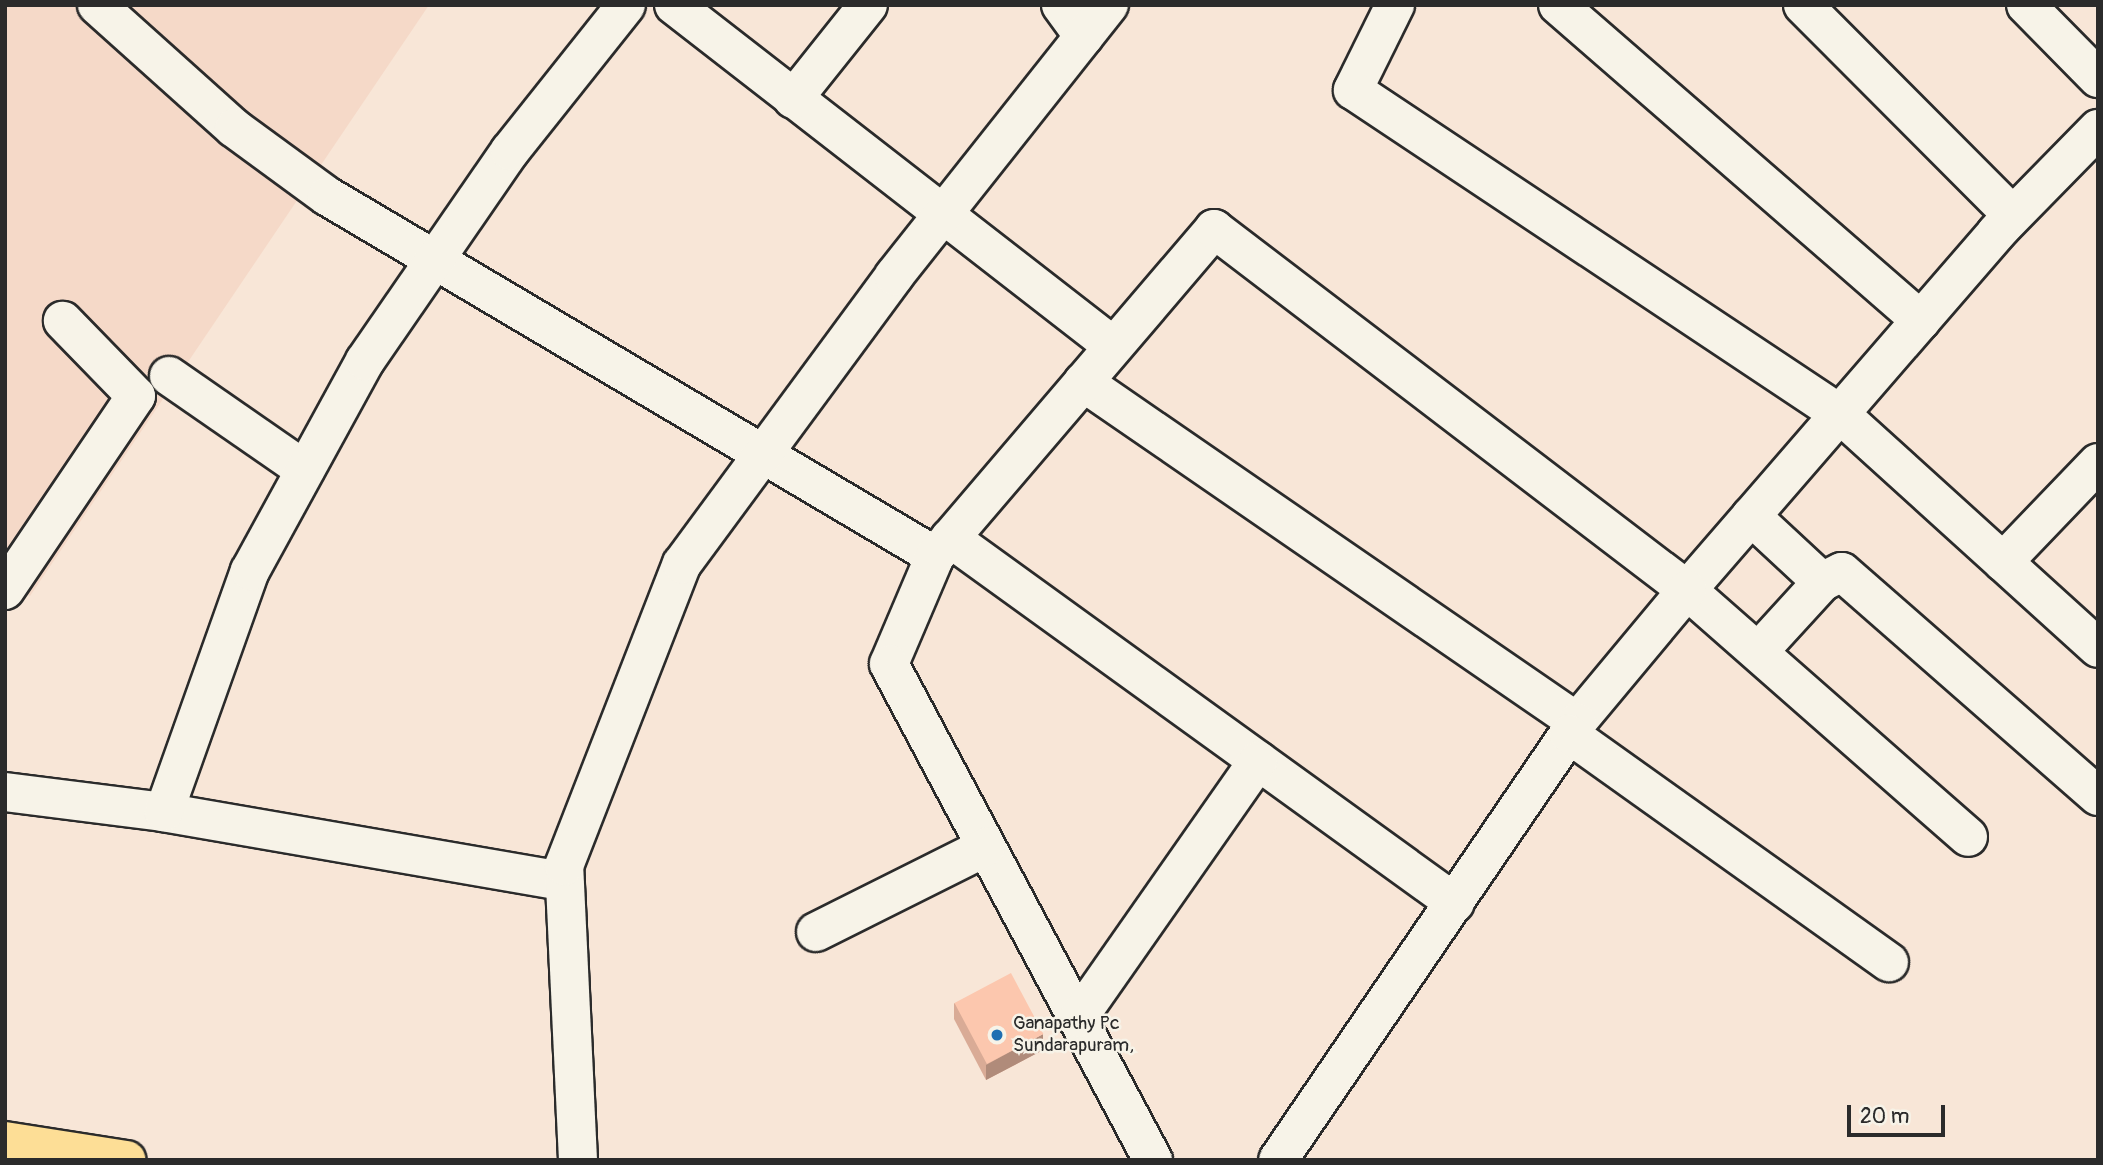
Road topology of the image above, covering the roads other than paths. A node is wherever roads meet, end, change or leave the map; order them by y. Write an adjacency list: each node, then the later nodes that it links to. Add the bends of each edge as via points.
1 (97, 5): 17 (street, via 234,128 327,196)
2 (626, 5): 17 (street, via 510,151)
3 (674, 5): 13 (street)
4 (868, 5): 13 (street)
5 (1060, 5): 11 (street)
6 (1109, 5): 11 (street)
7 (1395, 5): 23 (street, via 1353,90)
8 (1558, 5): 18 (street)
9 (1803, 5): 16 (street, via 2012,215)
10 (2026, 5): 12 (street)
11 (1084, 37): 15 (street)
12 (2098, 78)
13 (793, 99): 15 (street)
14 (2098, 130): 16 (street)
15 (942, 217): 20 (street); 24 (street)
16 (1995, 235): 18 (street)
17 (436, 258): 24 (street); 26 (street, via 365,361)
18 (1921, 320): 23 (street)
19 (63, 321): 31 (street, via 136,396)
20 (1113, 346): 22 (street); 32 (street, via 1213,229)
21 (169, 376): 26 (street)
22 (1083, 382): 28 (street); 35 (street)
23 (1840, 414): 27 (street); 29 (street)
24 (761, 457): 28 (street); 42 (street, via 682,564)
25 (2098, 463): 29 (street)
26 (305, 470): 39 (street, via 250,570)
27 (1751, 516): 30 (street); 32 (street)
28 (943, 547): 36 (street); 41 (street, via 889,664)
29 (2003, 562): 33 (street)
30 (1822, 582): 34 (street); 38 (street, via 1833,573 1852,578)
31 (5, 590)
32 (1687, 590): 34 (street); 35 (street)
33 (2098, 648)
34 (1759, 651): 40 (street)
35 (1573, 728): 43 (street); 45 (street)
36 (1258, 761): 43 (street); 46 (street)
37 (5, 792): 39 (street)
38 (2098, 796)
39 (164, 812): 42 (street)
40 (1968, 837)
41 (986, 847): 44 (street); 46 (street)
42 (562, 881): 49 (street)
43 (1455, 903): 51 (street)
44 (816, 932)
45 (1889, 962)
46 (1078, 1018): 50 (street)
47 (5, 1141): 48 (highway)
48 (127, 1160)
49 (578, 1160)
50 (1153, 1160)
51 (1278, 1160)

